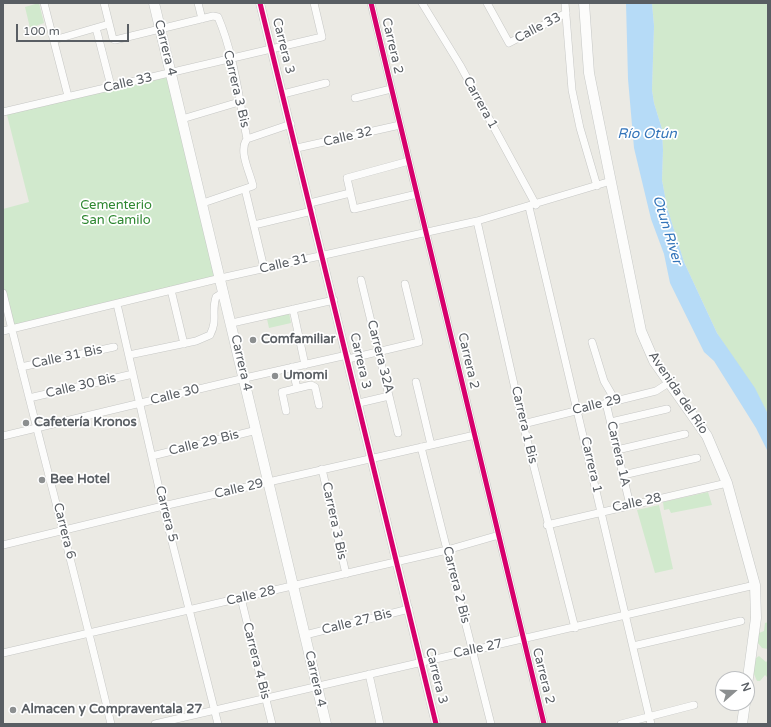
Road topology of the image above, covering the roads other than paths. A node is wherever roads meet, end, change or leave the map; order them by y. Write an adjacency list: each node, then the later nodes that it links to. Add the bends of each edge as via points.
1 (44, 3): 17 (street)
2 (104, 3): 14 (street)
3 (154, 3): 16 (main road, Carrera 4)
4 (198, 3): 13 (street)
5 (260, 3): 18 (street, Carrera 3)
6 (314, 3): 18 (street, Calle 33, via 322,37)
7 (371, 3): 23 (street, Carrera 2)
8 (422, 3): 42 (street, Carrera 1, via 460,65)
9 (487, 3): 12 (street, Calle 33, via 509,43)
10 (565, 3): 12 (street)
11 (584, 3): 35 (main road, Avenida del Río, via 589,74)
12 (566, 13): 36 (street, via 572,90)
13 (202, 18): 16 (street); 19 (street, Carrera 3 Bis, via 216,16 219,19)
14 (109, 24): 15 (street); 16 (street, via 115,40)
15 (96, 28): 17 (street); 22 (street)
16 (161, 29): 20 (main road, Carrera 4)
17 (54, 40): 25 (street)
18 (272, 50): 19 (street, Calle 33); 24 (street, Carrera 3)
19 (230, 59): 20 (street, Calle 33); 27 (street, Carrera 3 Bis)
20 (171, 73): 22 (street, Calle 33); 29 (main road, Carrera 4)
21 (326, 83): 24 (street)
22 (111, 86): 25 (street, Calle 33)
23 (391, 89): 26 (street); 31 (street, Carrera 2)
24 (283, 94): 30 (street, Carrera 3)
25 (68, 96): 28 (street, Calle 33)
26 (355, 98)
27 (239, 102): 29 (street); 32 (street, Carrera 3 Bis)
28 (3, 112)
29 (182, 119): 40 (main road, Carrera 4)
30 (291, 124): 32 (street); 33 (street, Carrera 3)
31 (400, 125): 33 (street, Calle 32); 34 (street, Carrera 2)
32 (247, 139): 37 (street, Carrera 3 Bis, via 243,150 253,185)
33 (297, 148): 41 (street, Carrera 3)
34 (409, 161): 38 (street, via 347,178); 39 (street, Carrera 2)
35 (611, 181): 36 (street, Calle 31); 73 (main road, Avenida del Río, via 641,331 654,361)
36 (597, 186): 42 (street, Calle 31)
37 (244, 189): 40 (street); 45 (street)
38 (350, 193): 39 (street, via 354,209); 41 (street)
39 (417, 194): 46 (street, Carrera 2)
40 (203, 203): 49 (main road, Carrera 4)
41 (310, 203): 43 (street, Carrera 3)
42 (532, 206): 44 (street, Calle 31); 83 (street, Carrera 1)
43 (312, 211): 45 (street); 47 (street, Carrera 3)
44 (477, 221): 46 (street, Calle 31); 86 (street, Carrera 1 Bis)
45 (254, 225): 48 (street)
46 (426, 232): 47 (street, Calle 31); 91 (street, Carrera 2)
47 (323, 255): 48 (street, Calle 31); 55 (street, Carrera 3)
48 (264, 268): 49 (street, Calle 31)
49 (221, 278): 52 (street, Calle 31); 53 (main road, Carrera 4)
50 (361, 280): 64 (street, Carrera 32A)
51 (405, 284): 64 (street, Calle 30, via 419,342)
52 (171, 290): 56 (street, Calle 31); 62 (street)
53 (224, 292): 58 (main road, Carrera 4); 62 (street, via 216,297 215,325 210,335)
54 (3, 293): 59 (street, Carrera 6)
55 (334, 300): 57 (street); 66 (street, Carrera 3)
56 (116, 304): 59 (street, Calle 31); 65 (street, Carrera 5)
57 (293, 309): 58 (street); 67 (street)
58 (232, 323): 71 (main road, Carrera 4)
59 (12, 329): 60 (street, Calle 31); 68 (street, Carrera 6)
60 (3, 331)
61 (592, 342): 77 (street, via 604,381)
62 (184, 344): 65 (street)
63 (114, 348): 68 (street, Calle 31 Bis)
64 (379, 352): 66 (street, Calle 30); 75 (street, Carrera 32A)
65 (129, 355): 70 (street, Carrera 5)
66 (348, 357): 67 (street, Calle 30); 79 (street, Carrera 3)
67 (305, 364): 69 (street, Calle 30)
68 (21, 367): 76 (street, Carrera 6)
69 (292, 367): 71 (street, Calle 30); 74 (street)
70 (133, 374): 76 (street, Calle 30 Bis); 80 (street, Carrera 5)
71 (245, 378): 80 (street, Calle 30); 88 (main road, Carrera 4)
72 (416, 382): 93 (street)
73 (670, 382): 77 (street, Calle 29, via 656,391); 102 (main road, Avenida del Río, via 707,436)
74 (297, 388): 81 (street, via 313,385); 84 (street, via 282,392)
75 (389, 396): 79 (street); 89 (street, Carrera 32A)
76 (29, 398): 87 (street, Carrera 6)
77 (615, 400): 78 (street, Calle 29)
78 (606, 402): 83 (street, Calle 29); 85 (street, Carrera 1A)
79 (359, 403): 97 (street, Carrera 3)
80 (140, 404): 87 (street, Calle 30); 96 (street, Carrera 5)
81 (319, 405)
82 (667, 409): 85 (street)
83 (578, 410): 86 (street, Calle 29); 105 (street, Carrera 1)
84 (286, 411)
85 (611, 422): 95 (street, Carrera 1A)
86 (523, 424): 106 (street, Carrera 1 Bis)
87 (36, 429): 92 (street, Calle 30); 107 (street, Carrera 6)
88 (257, 430): 96 (street, Calle 29 Bis); 101 (main road, Carrera 4)
89 (398, 433)
90 (685, 434): 95 (street)
91 (475, 435): 93 (street, Calle 29); 108 (street, Carrera 2)
92 (3, 436)
93 (431, 445): 94 (street, Calle 29)
94 (422, 447): 97 (street, Calle 29); 110 (street, Carrera 2 Bis)
95 (617, 450): 100 (street, Carrera 1A)
96 (152, 456): 104 (street, Carrera 5)
97 (372, 458): 99 (street, Calle 29); 111 (street, Carrera 3)
98 (697, 458): 100 (street)
99 (322, 469): 101 (street, Calle 29); 112 (street, Carrera 3 Bis)
100 (623, 475): 103 (street, Carrera 1A)
101 (269, 482): 104 (street, Calle 29); 114 (main road, Carrera 4)
102 (728, 483): 103 (street, Calle 28); 113 (main road, Avenida del Río)
103 (630, 505): 105 (street, Calle 28)
104 (163, 506): 107 (street, Calle 29); 116 (street, Carrera 5)
105 (601, 511): 106 (street, Calle 28); 118 (street, Carrera 1)
106 (548, 525): 120 (street, Carrera 1 Bis)
107 (64, 530): 109 (street, Calle 29); 121 (street, Carrera 6)
108 (498, 535): 110 (street, Calle 28); 123 (street, Carrera 2)
109 (3, 545)
110 (448, 550): 111 (street, Calle 28); 125 (street, Carrera 2 Bis)
111 (398, 562): 112 (street, Calle 28); 117 (street, Carrera 3)
112 (346, 574): 114 (street, Calle 28)
113 (754, 585): 118 (street, Calle 27); 128 (main road, Avenida del Río, via 756,618)
114 (293, 586): 115 (street, Calle 28); 122 (main road, Carrera 4)
115 (241, 598): 116 (street, Calle 28); 131 (street, Carrera 4 Bis)
116 (189, 610): 121 (street, Calle 28); 133 (street, Carrera 5)
117 (409, 610): 122 (street, Calle 27 Bis); 127 (street, Carrera 3)
118 (625, 615): 120 (street, Calle 27); 124 (street, Carrera 1)
119 (741, 621): 124 (street)
120 (575, 628): 123 (street, Calle 27)
121 (89, 633): 126 (street, Calle 28); 136 (street, Carrera 6)
122 (305, 635): 130 (main road, Carrera 4)
123 (522, 639): 125 (street, Calle 27); 144 (street, Carrera 2)
124 (633, 646): 135 (street, Carrera 1)
125 (473, 650): 127 (street, Calle 27); 143 (street, Carrera 2 Bis)
126 (3, 653)
127 (421, 662): 129 (street, Calle 27); 142 (street, Carrera 3)
128 (749, 671)
129 (368, 674): 130 (street, Calle 27); 141 (street)
130 (317, 686): 131 (street, Calle 27); 140 (main road, Carrera 4)
131 (265, 698): 133 (street, Calle 27); 139 (street, Carrera 4 Bis)
132 (694, 705): 135 (street)
133 (214, 710): 137 (street, Calle 27); 138 (street, Carrera 5)
134 (743, 711): 146 (main road)
135 (650, 721): 145 (street)
136 (111, 724)
137 (155, 724)
138 (218, 724)
139 (272, 724)
140 (326, 724)
141 (380, 724)
142 (436, 724)
143 (491, 724)
144 (544, 724)
145 (622, 724)
146 (742, 724)

